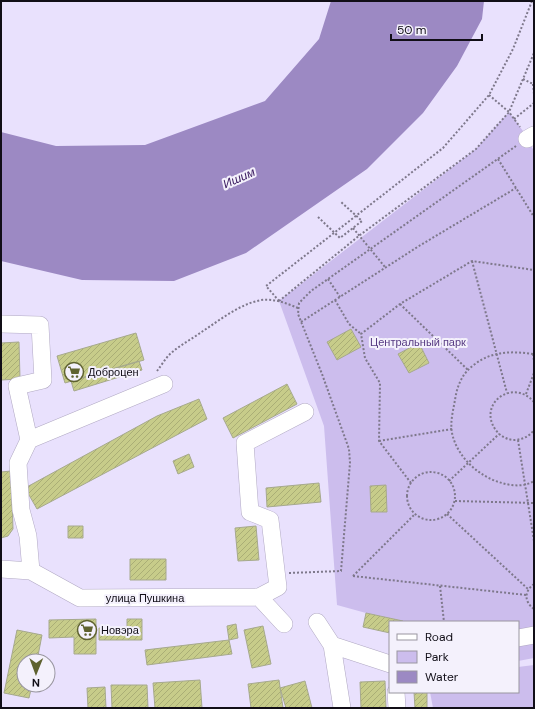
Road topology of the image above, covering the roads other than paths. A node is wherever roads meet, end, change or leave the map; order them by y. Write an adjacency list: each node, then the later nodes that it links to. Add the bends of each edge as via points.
1 (1, 324): 4 (street, via 40,325 43,380 17,386)
2 (156, 388): 4 (street)
3 (305, 412): 7 (street, via 245,443 250,512 270,520 278,587)
4 (29, 440): 6 (street, via 18,463 21,510 28,536)
5 (1, 569): 6 (street, улица Пушкина)
6 (31, 571): 7 (street, улица Пушкина, via 80,598)
7 (259, 597): 9 (street)
8 (317, 622): 12 (street)
9 (284, 624)
10 (534, 635): 11 (street)
11 (519, 638)
12 (332, 645): 13 (street); 15 (street)
13 (389, 664)
14 (396, 693): 16 (street)
15 (342, 708)
16 (397, 708)

